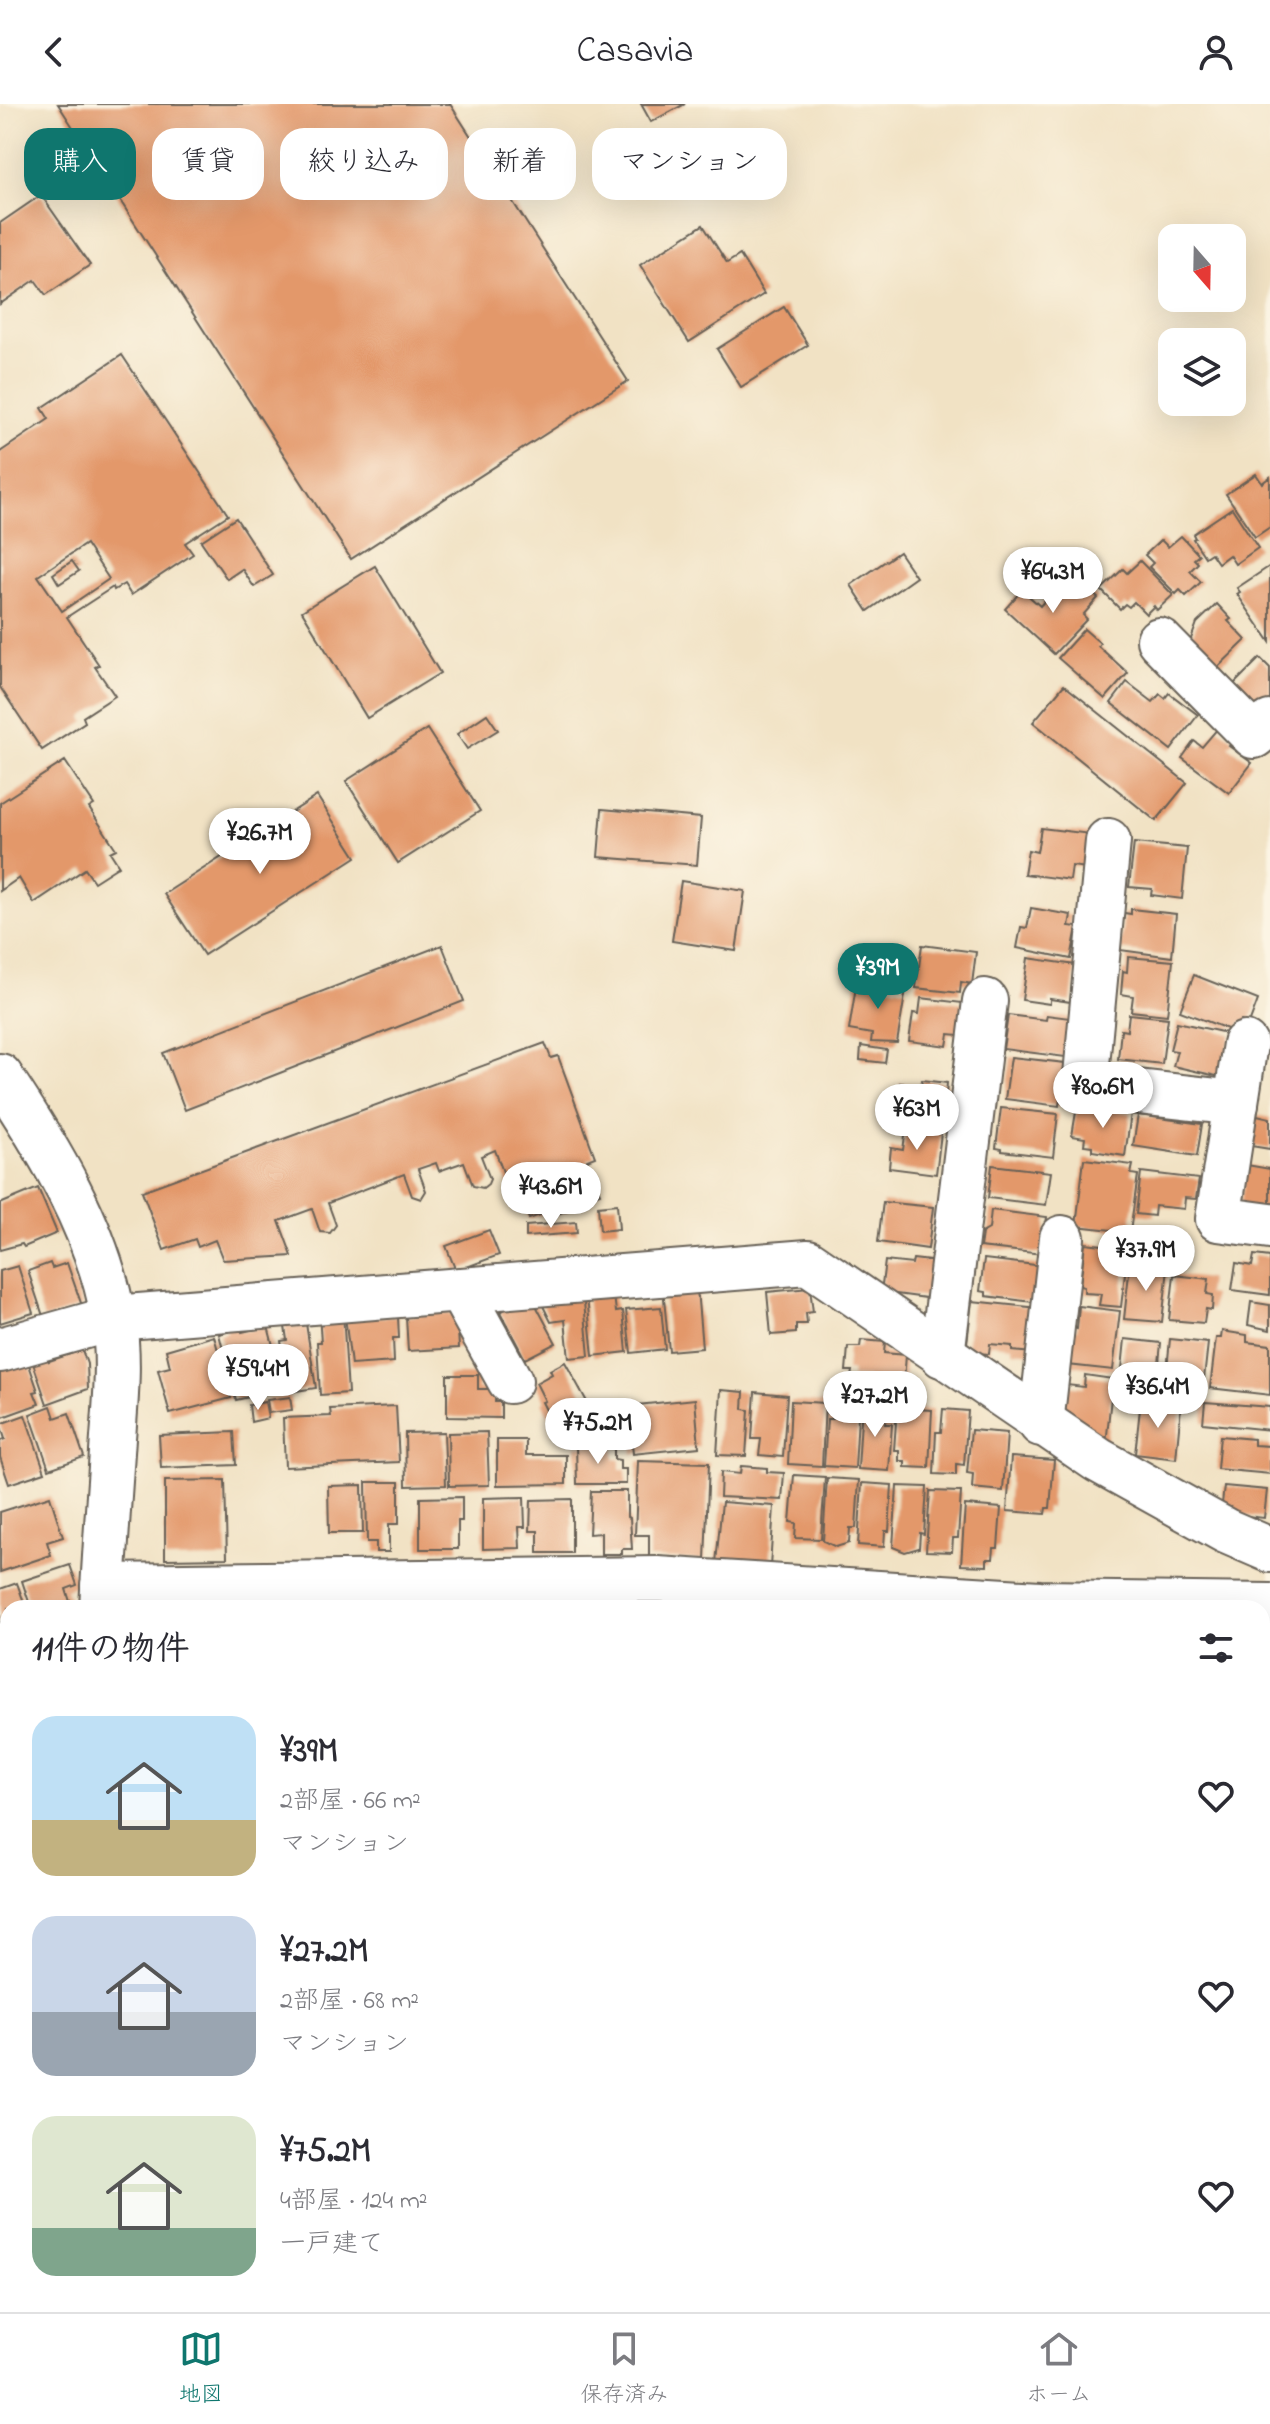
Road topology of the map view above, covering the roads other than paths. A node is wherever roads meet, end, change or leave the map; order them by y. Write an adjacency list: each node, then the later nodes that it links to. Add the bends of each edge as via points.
1 (1159, 640): 2 (street, via 1254,736)
2 (1270, 723)
3 (1108, 841): 7 (street, via 1085,1086)
4 (985, 1001): 13 (street)
5 (1245, 1044): 7 (street)
6 (0, 1076): 11 (street, via 76,1206 102,1269)
7 (1236, 1103): 8 (street, via 1218,1219)
8 (1270, 1226)
9 (1062, 1238): 15 (street)
10 (460, 1290): 11 (street); 13 (street, via 808,1262); 14 (street)
11 (114, 1318): 12 (street); 18 (street, via 116,1390)
12 (0, 1350)
13 (942, 1355): 15 (street)
14 (510, 1381)
15 (1041, 1424): 16 (street, via 1213,1524)
16 (1270, 1550)
17 (660, 1593): 18 (street); 19 (street)
18 (103, 1597)
19 (926, 1600)

